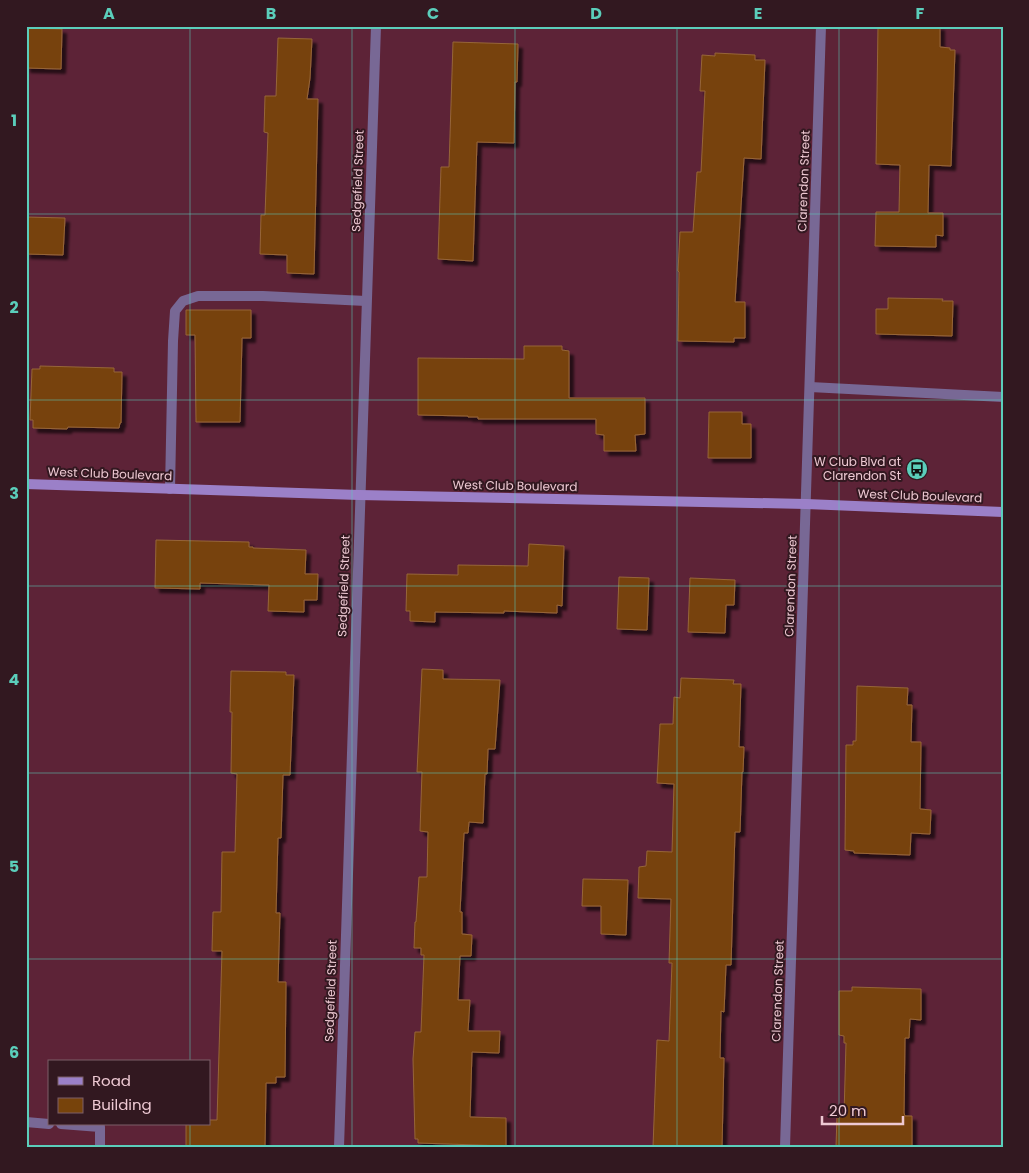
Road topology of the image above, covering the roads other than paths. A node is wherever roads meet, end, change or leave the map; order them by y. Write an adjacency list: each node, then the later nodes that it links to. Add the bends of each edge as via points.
1 (376, 26): 3 (street, Sedgefield Street)
2 (821, 26): 4 (street, Clarendon Street)
3 (366, 301): 7 (street, via 263,296 198,296 183,301 176,311); 8 (street, Sedgefield Street)
4 (810, 388): 5 (street); 9 (street, Clarendon Street)
5 (1003, 396)
6 (26, 484): 7 (street, West Club Boulevard)
7 (170, 489): 8 (street, West Club Boulevard)
8 (359, 495): 9 (street, West Club Boulevard); 15 (street, Sedgefield Street)
9 (806, 504): 10 (street, West Club Boulevard); 16 (street, Clarendon Street)
10 (1003, 512)
11 (26, 1122): 12 (street)
12 (48, 1124)
13 (87, 1126): 14 (street, via 100,1127)
14 (100, 1147)
15 (339, 1147)
16 (785, 1147)

